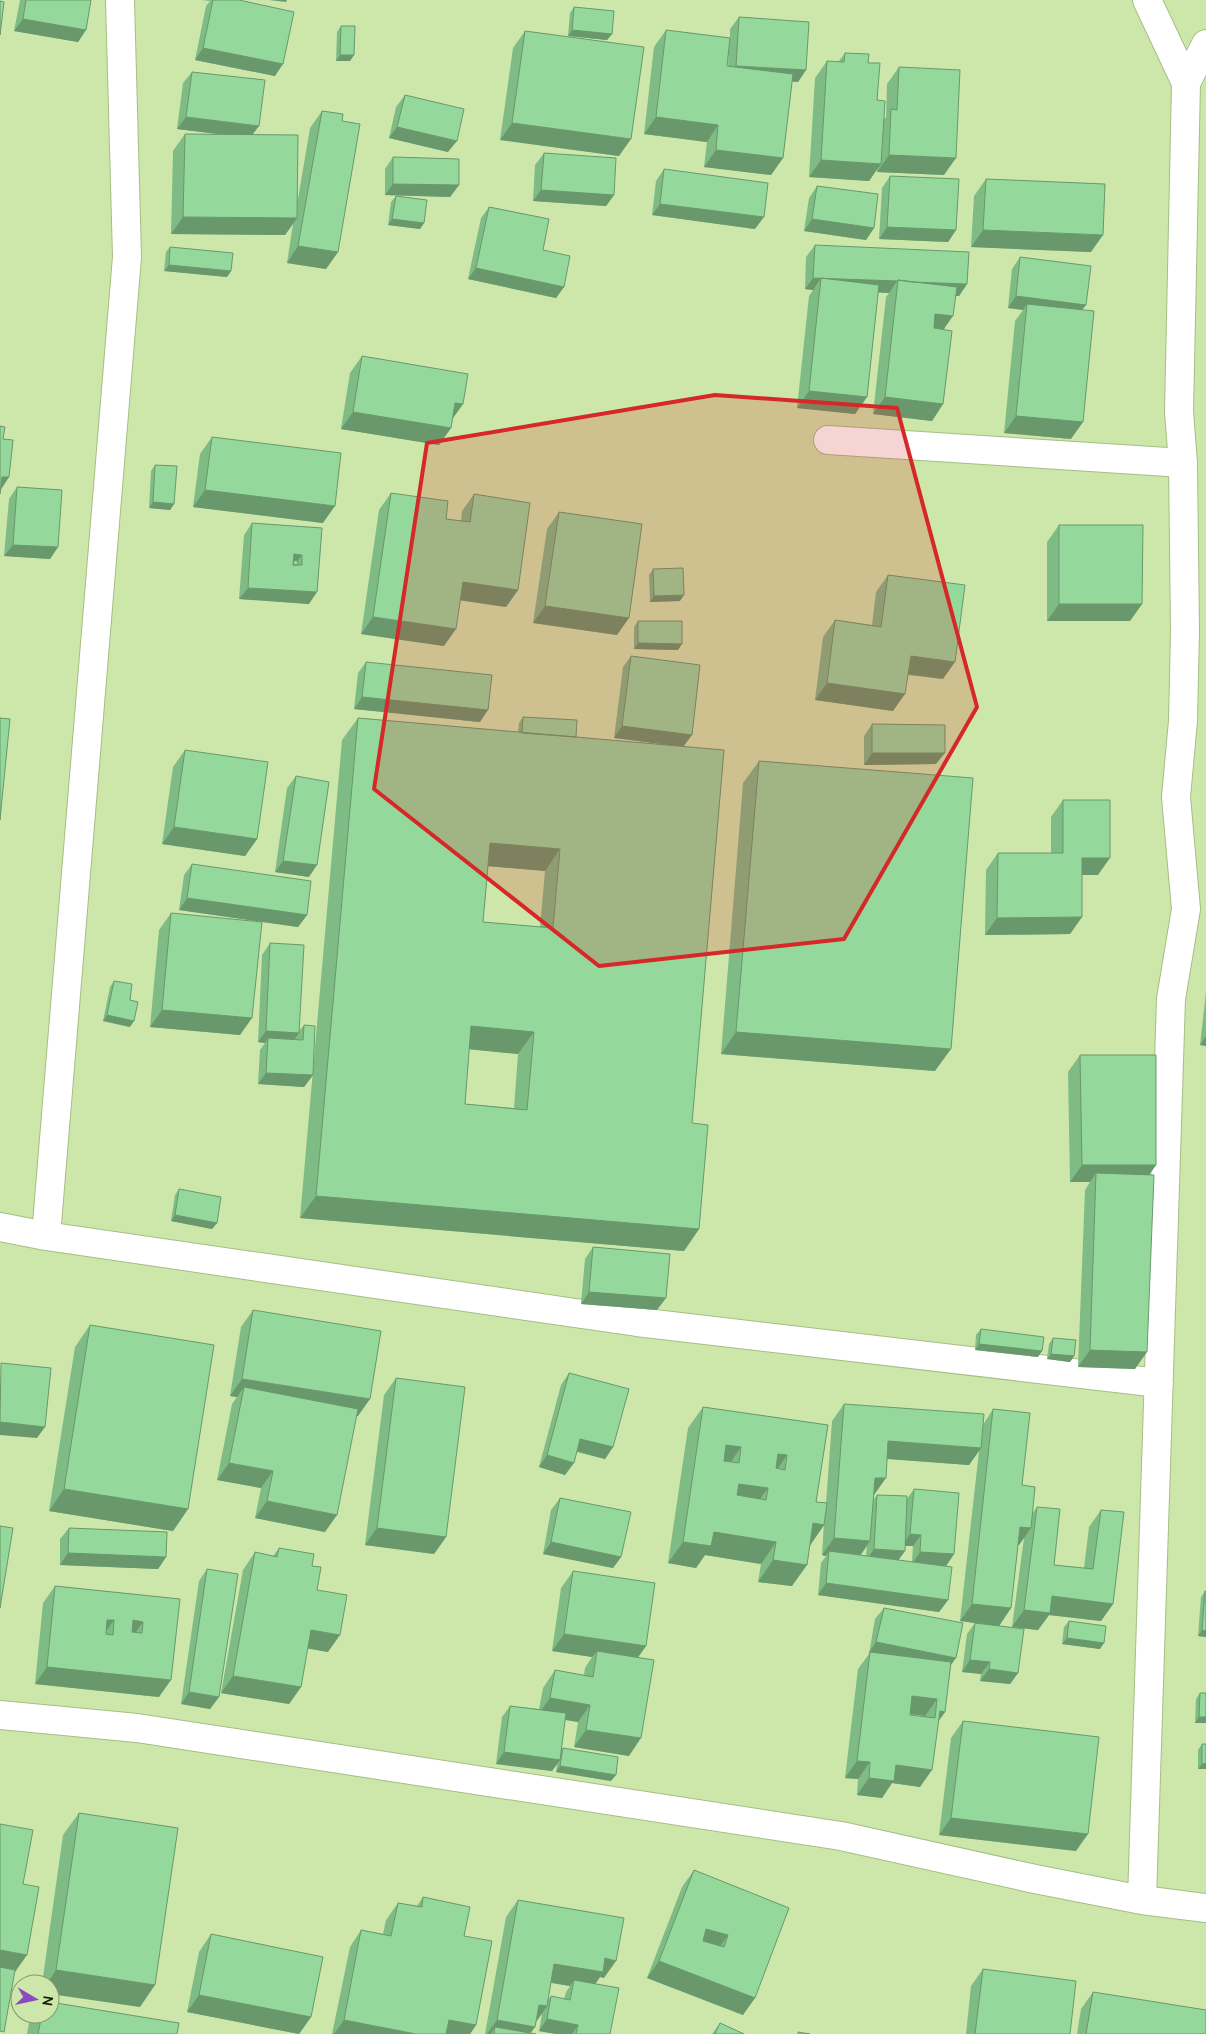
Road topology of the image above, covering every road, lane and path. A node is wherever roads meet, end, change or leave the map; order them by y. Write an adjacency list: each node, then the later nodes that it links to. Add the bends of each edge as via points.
1 (120, 0): 8 (street, via 127,257)
2 (1147, 0): 4 (street)
3 (1206, 44): 4 (street)
4 (1186, 83): 6 (street, via 1179,412)
5 (828, 440): 6 (street)
6 (1183, 463): 9 (street, via 1183,721 1176,797 1186,909 1171,999)
7 (0, 1227): 8 (street)
8 (46, 1236): 9 (street, via 636,1322)
9 (1159, 1383): 11 (street)
10 (0, 1715): 11 (street, via 137,1728 840,1836)
11 (1142, 1900): 12 (street)
12 (1206, 1908)

